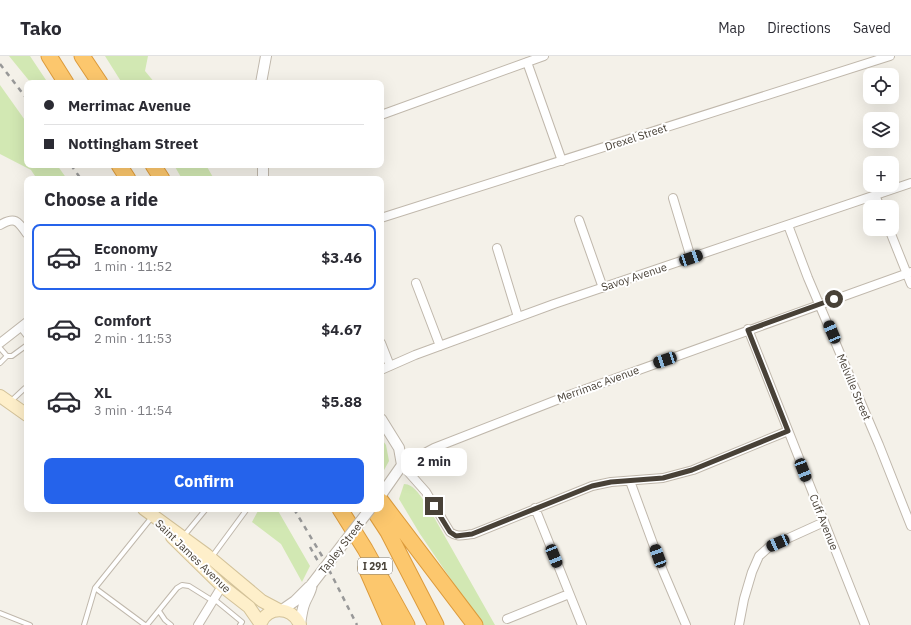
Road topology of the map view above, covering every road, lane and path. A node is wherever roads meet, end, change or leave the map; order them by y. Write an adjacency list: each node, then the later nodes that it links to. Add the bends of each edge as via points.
1 (49, 56): 7 (highway)
2 (82, 56): 8 (highway)
3 (266, 56): 9 (street)
4 (544, 56): 6 (street)
5 (890, 56): 11 (street, Drexel Street)
6 (527, 62): 10 (street); 11 (street)
7 (64, 80)
8 (98, 80)
9 (262, 80)
10 (384, 115)
11 (562, 161): 16 (street, Drexel Street)
12 (911, 183): 13 (street, Savoy Avenue)
13 (875, 195): 15 (street); 19 (street, Savoy Avenue)
14 (673, 198): 23 (street)
15 (877, 200)
16 (384, 217)
17 (579, 220): 27 (street)
18 (0, 225): 20 (street, via 13,220)
19 (788, 225): 23 (street, Savoy Avenue); 28 (street, Melville Street)
20 (24, 230)
21 (891, 236): 24 (street)
22 (497, 248): 29 (street)
23 (691, 258): 27 (street, Savoy Avenue)
24 (909, 273): 26 (street); 28 (street, Merrimac Avenue)
25 (416, 284): 35 (street)
26 (911, 284)
27 (603, 288): 29 (street, Savoy Avenue)
28 (820, 304): 32 (street, Merrimac Avenue); 61 (street, Melville Street)
29 (518, 317): 35 (street, Savoy Avenue)
30 (24, 325): 31 (street)
31 (20, 328): 33 (lane); 34 (street)
32 (748, 330): 47 (street, Cuff Avenue); 48 (street, Merrimac Avenue, via 521,413 434,448)
33 (24, 334)
34 (0, 343)
35 (440, 346): 41 (street, Savoy Avenue)
36 (24, 347): 39 (lane, via 12,356)
37 (0, 348): 39 (lane)
38 (384, 351): 41 (street)
39 (7, 356): 40 (lane)
40 (0, 363)
41 (390, 366): 42 (street, Savoy Avenue)
42 (384, 369)
43 (24, 389): 44 (lane)
44 (5, 399): 45 (main road)
45 (24, 413)
46 (384, 424): 48 (street, via 399,448)
47 (788, 431): 49 (street, via 692,470 663,478); 60 (street, Cuff Avenue)
48 (402, 465): 50 (street); 52 (street, via 426,492 450,532 456,536 472,534)
49 (630, 481): 52 (street, via 592,486); 86 (street)
50 (384, 492)
51 (384, 498): 84 (highway)
52 (535, 508): 67 (street)
53 (148, 512): 62 (main road, Saint James Avenue); 65 (main road, Saint James Avenue); 66 (lane)
54 (204, 512): 62 (lane)
55 (245, 512): 63 (lane)
56 (340, 512): 81 (highway)
57 (341, 512): 82 (highway, I 291)
58 (370, 512): 64 (street, Tapley Street, bridge)
59 (374, 512): 83 (highway, I 291, via 388,532)
60 (824, 522): 87 (street, via 769,547 759,556 746,592); 88 (street, Cuff Avenue)
61 (911, 526)
62 (182, 538): 63 (main road, Saint James Avenue)
63 (211, 558): 69 (main road, Saint James Avenue, via 262,601)
64 (312, 584): 69 (street, Tapley Street, via 295,601); 80 (street, Tapley Street, via 302,610)
65 (222, 586): 68 (street); 73 (main road, Saint James Avenue, via 249,607)
66 (95, 588): 75 (lane); 76 (lane)
67 (569, 594): 72 (street); 85 (street)
68 (214, 600): 70 (lane, via 189,586 182,585); 78 (street); 79 (lane, via 242,622)
69 (280, 610): 73 (main road, via 268,614); 80 (main road, Saint James Avenue, via 291,613)
70 (159, 611): 76 (lane); 77 (lane)
71 (0, 613): 74 (lane)
72 (507, 619)
73 (260, 624)
74 (30, 625)
75 (84, 625)
76 (146, 625)
77 (171, 625)
78 (198, 625)
79 (240, 625)
80 (300, 625)
81 (391, 625)
82 (408, 625)
83 (436, 625)
84 (475, 625)
85 (582, 625)
86 (686, 625)
87 (739, 625)
88 (866, 625)

